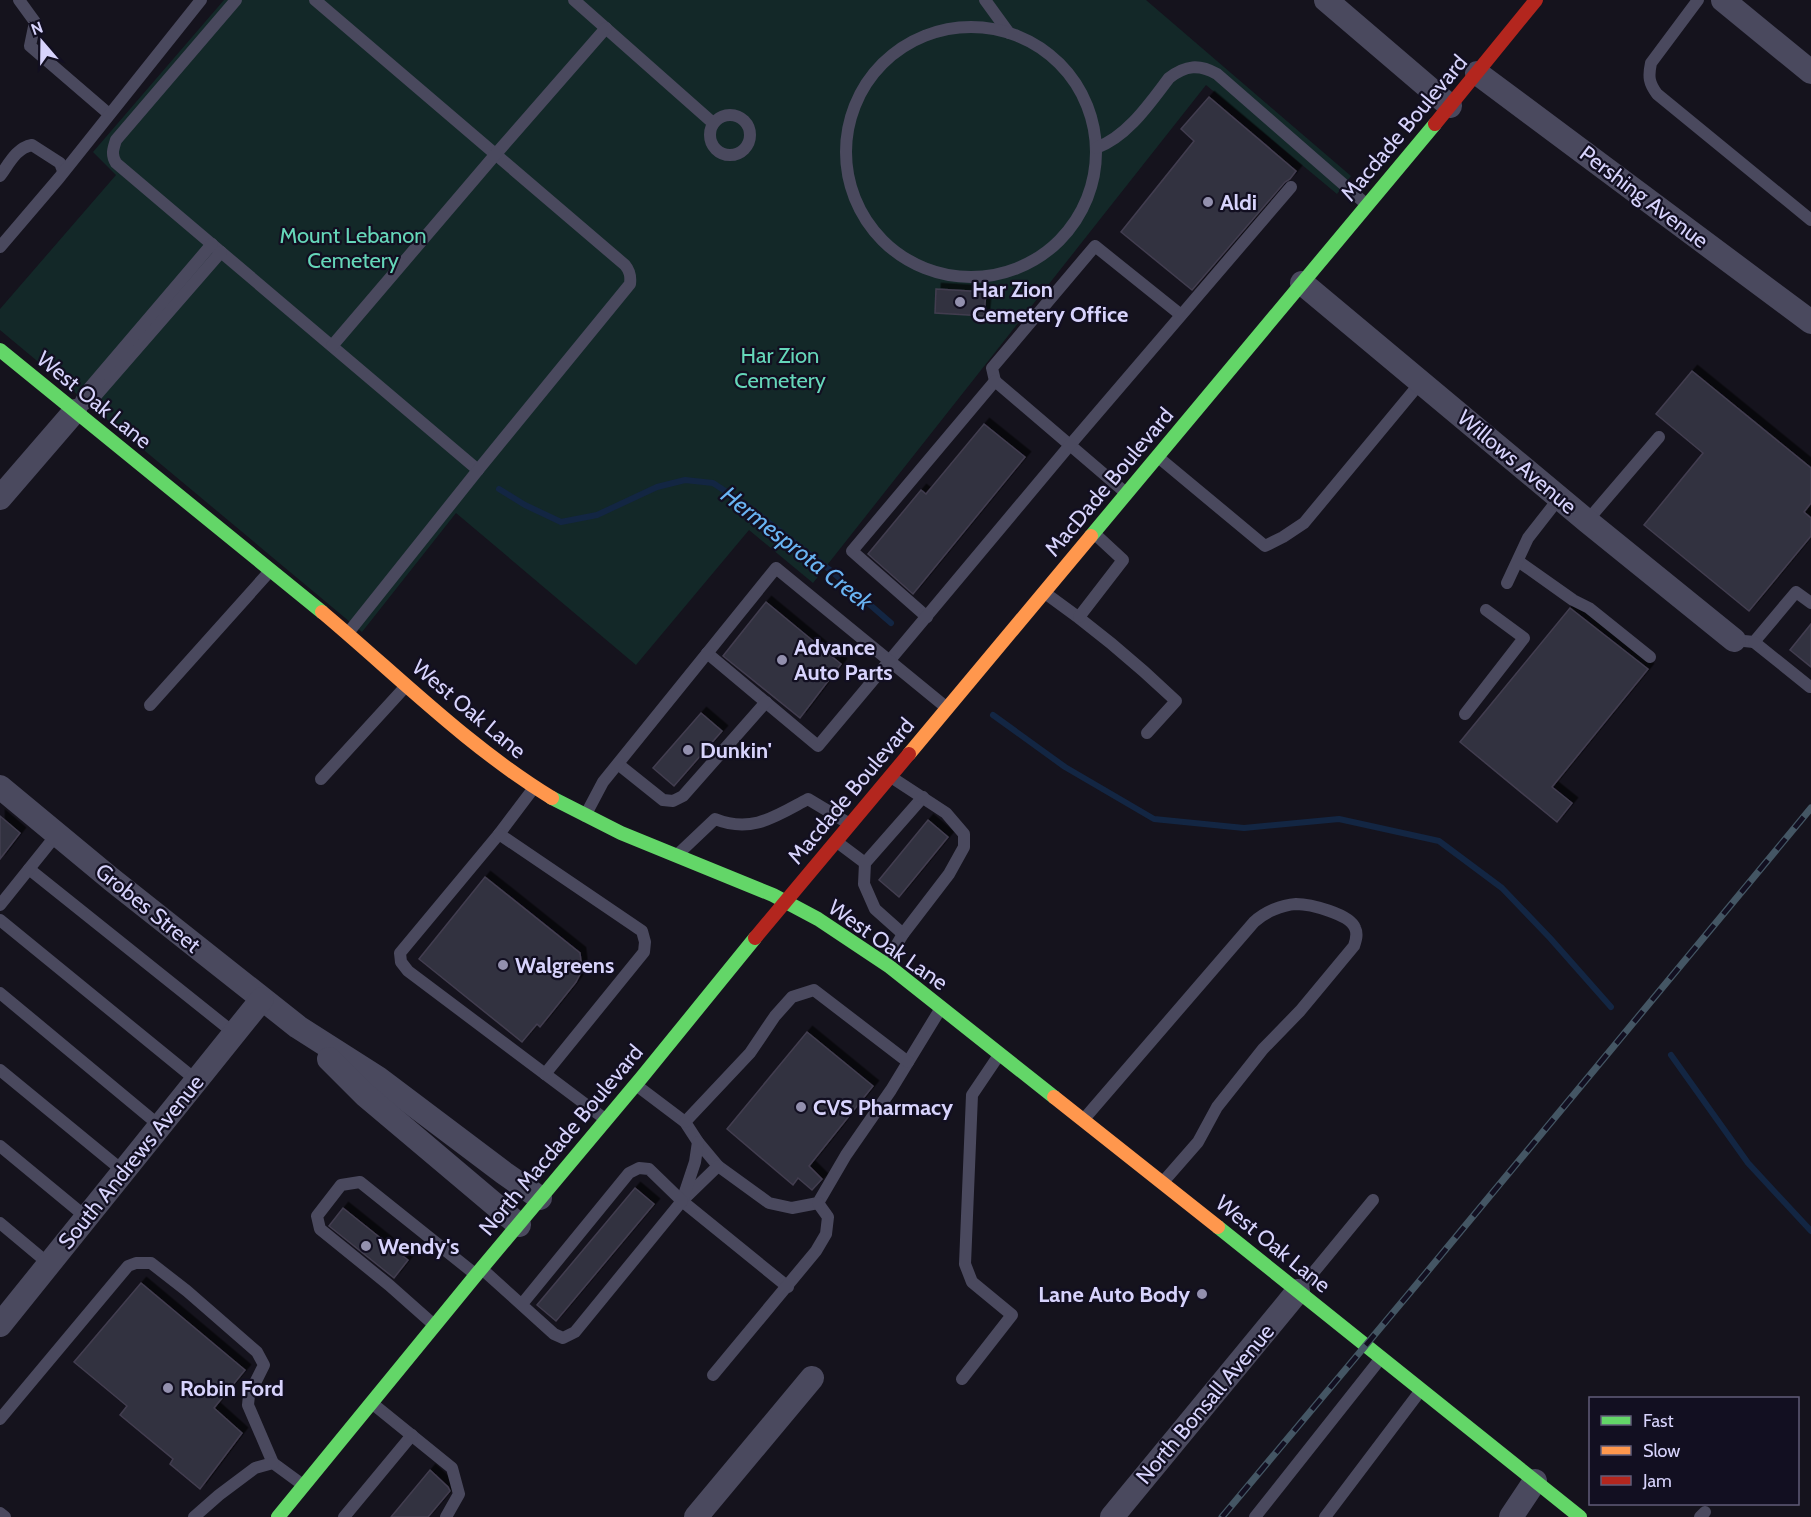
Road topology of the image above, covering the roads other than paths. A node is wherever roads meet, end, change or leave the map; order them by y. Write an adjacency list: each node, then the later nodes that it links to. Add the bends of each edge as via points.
1 (19, 0): 16 (lane, via 36,22 30,46)
2 (201, 0): 16 (lane)
3 (236, 0): 26 (lane, via 116,140 112,157)
4 (315, 0): 19 (lane)
5 (574, 0): 11 (lane)
6 (985, 0): 12 (lane)
7 (1326, 0): 15 (street)
8 (1536, 0): 14 (main road, Macdade Boulevard)
9 (1698, 0): 24 (lane, via 1652,63 1649,84)
10 (1723, 0): 13 (street)
11 (606, 28): 17 (lane); 19 (lane)
12 (1009, 33): 18 (lane, via 1043,50 1071,77 1089,111); 18 (lane, via 967,27 926,35 889,57 862,89 847,128 846,170 859,210 884,244 919,267 960,278 1002,274 1040,257 1071,227 1090,190)
13 (1811, 72)
14 (1477, 73): 15 (main road, Macdade Boulevard); 29 (street, Pershing Avenue)
15 (1450, 106): 23 (main road, Macdade Boulevard)
16 (109, 114): 20 (lane)
17 (713, 123)
18 (1096, 148): 23 (lane, via 1123,133 1169,78 1200,66 1217,74)
19 (495, 155): 30 (lane); 38 (lane, via 625,265 630,284)
20 (63, 171): 21 (lane, via 60,163 32,145 16,154); 25 (lane)
21 (0, 177)
22 (1291, 187): 28 (lane)
23 (1367, 205): 27 (main road, Macdade Boulevard)
24 (1811, 220)
25 (0, 247)
26 (216, 248): 30 (lane); 34 (lane, via 85,393)
27 (1302, 283): 33 (street, Willows Avenue); 37 (main road, MacDade Boulevard)
28 (1181, 315): 32 (lane, via 1095,246 992,368); 36 (lane)
29 (1811, 322)
30 (332, 346): 38 (lane)
31 (0, 350): 34 (main road, West Oak Lane)
32 (995, 381): 36 (lane); 51 (lane, via 852,551)
33 (1421, 382): 37 (lane, via 1304,523 1265,546); 40 (street, Willows Avenue)
34 (75, 411): 41 (street); 45 (main road, West Oak Lane)
35 (1659, 437): 42 (lane)
36 (1070, 445): 39 (lane); 51 (lane)
37 (1157, 456): 39 (main road, MacDade Boulevard)
38 (478, 470): 52 (lane)
39 (1126, 494): 43 (main road, MacDade Boulevard)
40 (1560, 497): 42 (street, Willows Avenue); 44 (lane, via 1528,538)
41 (0, 498)
42 (1587, 521): 53 (street, Willows Avenue)
43 (1094, 533): 47 (main road, MacDade Boulevard); 50 (lane, via 1124,560)
44 (1518, 561): 46 (lane); 55 (lane, via 1589,608)
45 (270, 570): 52 (main road, West Oak Lane); 60 (lane)
46 (1507, 583)
47 (1044, 592): 50 (lane); 61 (main road, MacDade Boulevard)
48 (1811, 603): 53 (lane, via 1796,592)
49 (1486, 610): 62 (lane, via 1524,638)
50 (1079, 616): 63 (lane, via 1176,701)
51 (927, 617): 56 (lane)
52 (348, 634): 57 (main road, West Oak Lane)
53 (1744, 641): 58 (lane)
54 (707, 653): 56 (lane, via 776,568); 59 (lane); 64 (lane)
55 (1650, 657)
56 (890, 661): 59 (lane, via 818,746); 61 (lane)
57 (407, 685): 66 (lane); 68 (main road, West Oak Lane, via 478,747)
58 (1810, 687)
59 (766, 702): 64 (lane, via 683,796 673,801 663,800)
60 (150, 705)
61 (948, 708): 65 (main road, Macdade Boulevard)
62 (1465, 714)
63 (1147, 733)
64 (618, 764): 70 (lane, via 603,782)
65 (890, 776): 69 (lane); 71 (main road, Macdade Boulevard)
66 (321, 779)
67 (0, 787): 72 (street, Grobes Street)
68 (534, 787): 70 (main road, West Oak Lane); 73 (lane)
69 (923, 797): 76 (lane); 81 (lane, via 946,813 964,834 964,847 949,874)
70 (585, 817): 75 (main road, West Oak Lane)
71 (850, 824): 74 (main road, Macdade Boulevard); 75 (lane, via 807,799 771,818 747,825 715,819)
72 (57, 834): 77 (lane); 84 (street, Grobes Street)
73 (499, 834): 91 (lane, via 400,953 408,971); 91 (lane, via 642,931 645,942 644,952)
74 (836, 841): 76 (lane); 78 (main road, Macdade Boulevard)
75 (676, 856): 78 (main road, West Oak Lane)
76 (865, 862): 81 (lane, via 864,884 875,909)
77 (29, 869): 79 (lane); 87 (lane)
78 (786, 902): 82 (main road, West Oak Lane, via 848,937); 93 (main road, North Macdade Boulevard)
79 (0, 905)
80 (0, 920): 92 (lane)
81 (903, 934): 82 (lane)
82 (885, 964): 85 (main road, West Oak Lane)
83 (0, 993): 97 (lane)
84 (262, 999): 86 (street, Grobes Street); 87 (street, South Andrews Avenue)
85 (941, 1008): 88 (main road, West Oak Lane); 89 (lane)
86 (298, 1027): 103 (street, Grobes Street, via 396,1091); 109 (street, Grobes Street, via 365,1095)
87 (234, 1033): 92 (street, South Andrews Avenue)
88 (1000, 1054): 95 (main road, West Oak Lane); 120 (lane, via 972,1095 964,1264 972,1282 1012,1315)
89 (908, 1062): 96 (lane, via 814,990 792,997 750,1053); 106 (lane)
90 (0, 1070): 101 (lane)
91 (545, 1074): 94 (lane)
92 (196, 1080): 97 (street, South Andrews Avenue)
93 (635, 1085): 94 (main road, North Macdade Boulevard); 96 (lane)
94 (606, 1119): 103 (main road, North Macdade Boulevard)
95 (1084, 1120): 102 (main road, West Oak Lane); 102 (lane, via 1261,916 1296,904 1351,921 1357,936 1354,946 1263,1049 1217,1107 1198,1142)
96 (685, 1122): 98 (lane)
97 (160, 1125): 101 (street, South Andrews Avenue)
98 (698, 1142): 100 (lane); 105 (lane)
99 (0, 1146): 107 (lane)
100 (718, 1166): 105 (lane); 106 (lane, via 769,1203 792,1208)
101 (123, 1171): 107 (street, South Andrews Avenue)
102 (1162, 1182): 113 (main road, West Oak Lane)
103 (540, 1198): 109 (main road, North Macdade Boulevard)
104 (1373, 1200): 113 (lane)
105 (682, 1201): 112 (lane); 114 (lane, via 649,1170 639,1168 629,1173); 114 (lane, via 575,1332 563,1338 554,1334)
106 (818, 1203): 112 (lane, via 828,1217 826,1234)
107 (86, 1217): 110 (street, South Andrews Avenue)
108 (0, 1223): 110 (lane)
109 (519, 1225): 111 (main road, North Macdade Boulevard)
110 (49, 1264): 115 (street, South Andrews Avenue)
111 (479, 1272): 114 (lane); 116 (main road, North Macdade Boulevard); 116 (lane, via 360,1182 341,1185 317,1216 320,1228)
112 (788, 1287): 118 (lane)
113 (1298, 1291): 117 (main road, West Oak Lane); 135 (street, North Bonsall Avenue)
114 (522, 1304)
115 (4, 1312)
116 (435, 1326): 122 (main road, North Macdade Boulevard)
117 (1382, 1357): 121 (main road, West Oak Lane); 136 (lane)
118 (713, 1375)
119 (812, 1378): 134 (street)
120 (963, 1379)
121 (1421, 1389): 126 (main road, West Oak Lane); 137 (lane)
122 (372, 1402): 124 (lane); 127 (main road, North Macdade Boulevard)
123 (0, 1419): 125 (lane, via 128,1266 151,1263 257,1352 264,1365 248,1405)
124 (412, 1435): 132 (lane); 133 (lane, via 452,1468 459,1494)
125 (273, 1463): 127 (lane); 130 (lane, via 255,1468)
126 (1535, 1481): 138 (street); 139 (main road, West Oak Lane)
127 (304, 1485): 131 (main road, North Macdade Boulevard)
128 (0, 1513): 129 (lane)
129 (5, 1517)
130 (194, 1517)
131 (278, 1517)
132 (344, 1517)
133 (446, 1517)
134 (696, 1517)
135 (1112, 1517)
136 (1255, 1517)
137 (1325, 1517)
138 (1511, 1517)
139 (1580, 1517)

